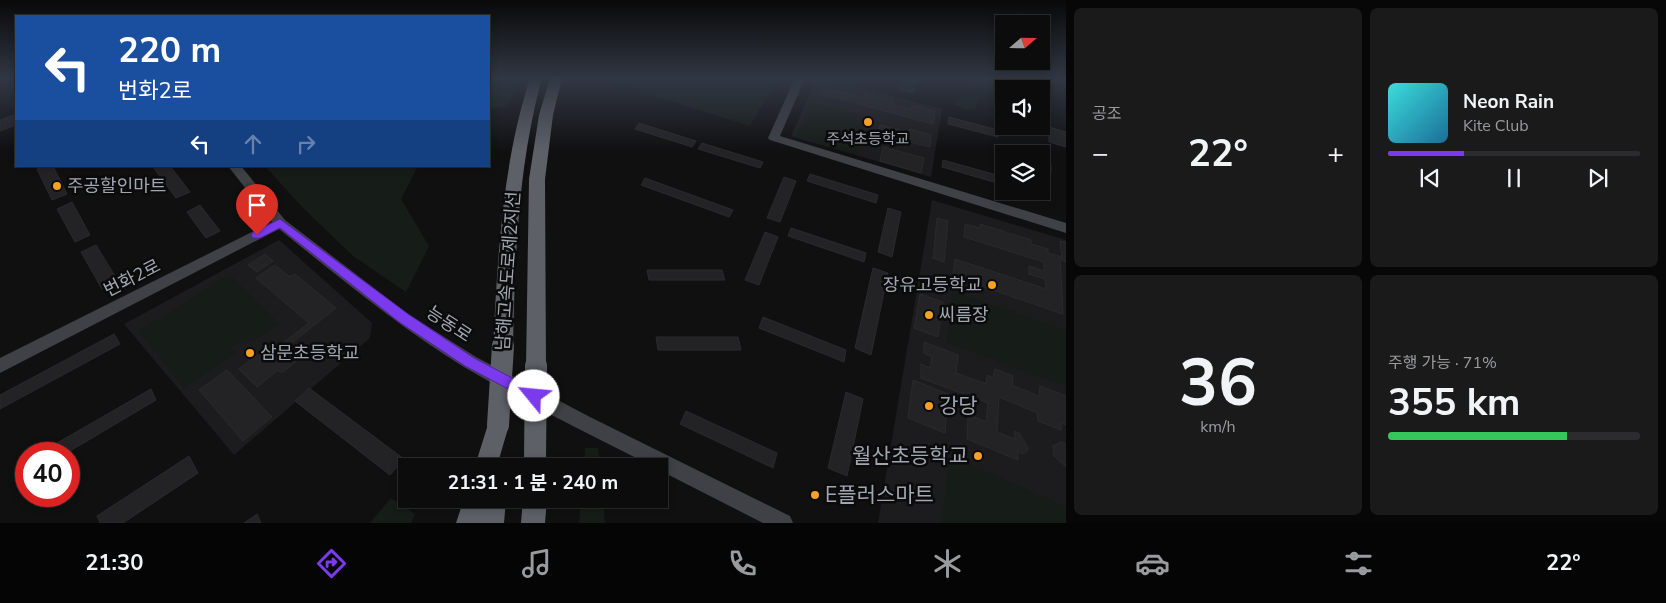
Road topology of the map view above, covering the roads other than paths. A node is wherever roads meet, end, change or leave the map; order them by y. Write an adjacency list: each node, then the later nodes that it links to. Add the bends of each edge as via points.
1 (528, 102): 8 (highway, 남해고속도로제2지선, bridge, via 516,156 508,231)
2 (549, 102): 11 (highway, 남해고속도로제2지선, bridge, via 538,179)
3 (789, 102): 6 (street, via 774,138)
4 (235, 167): 5 (street, 능동로)
5 (280, 223): 7 (street, 번화2로); 18 (street, 능동로, via 404,318 470,362)
6 (1066, 228)
7 (0, 366)
8 (498, 425): 9 (highway); 10 (highway, 남해고속도로제2지선)
9 (488, 458)
10 (496, 458)
11 (535, 458)
12 (473, 508): 15 (highway)
13 (493, 508): 16 (highway)
14 (535, 508): 17 (highway)
15 (468, 523)
16 (492, 523)
17 (534, 523)
18 (783, 523)

